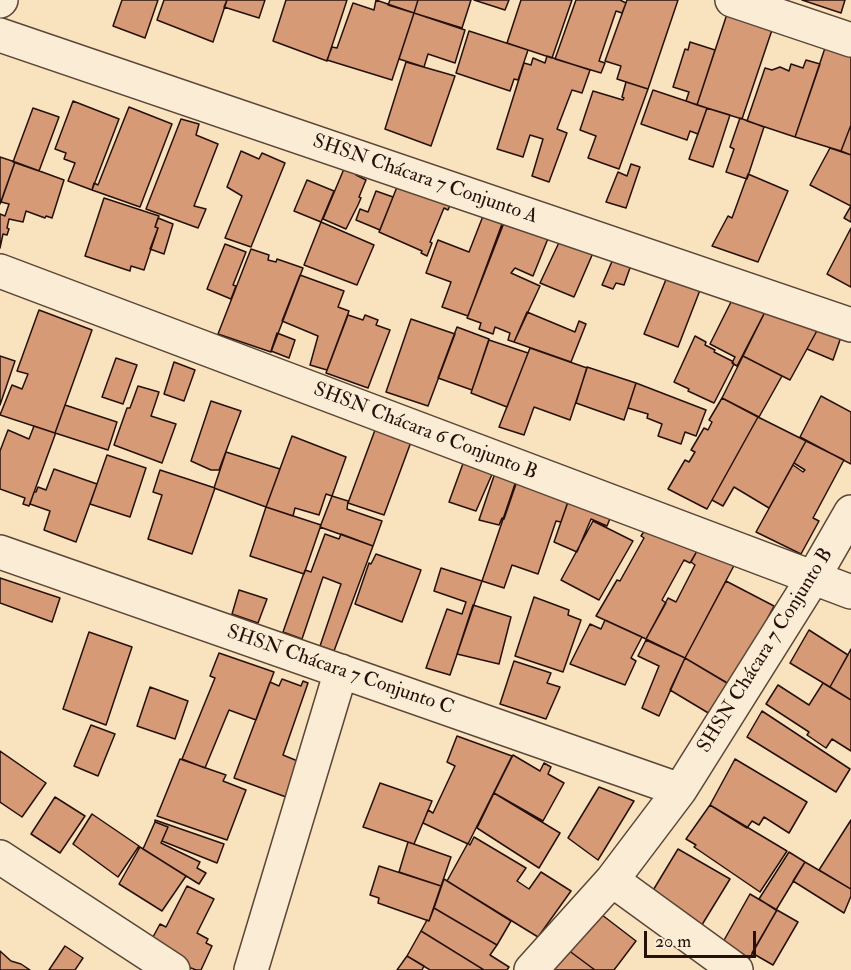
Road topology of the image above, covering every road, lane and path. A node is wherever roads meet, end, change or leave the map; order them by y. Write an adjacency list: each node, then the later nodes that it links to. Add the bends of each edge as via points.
1 (732, 0): 3 (street)
2 (0, 35): 5 (street, SHSN Chácara 7 Conjunto A)
3 (851, 40)
4 (0, 271): 8 (street, SHSN Chácara 6 Conjunto B)
5 (851, 325)
6 (851, 512): 8 (street, SHSN Chácara 7 Conjunto B)
7 (0, 552): 10 (street, SHSN Chácara 7 Conjunto C)
8 (813, 578): 9 (street, SHSN Chácara 6 Conjunto B); 11 (street, SHSN Chácara 7 Conjunto B)
9 (851, 592)
10 (341, 671): 11 (street, SHSN Chácara 7 Conjunto C); 16 (street)
11 (680, 790): 13 (street, SHSN Chácara 7 Conjunto B)
12 (0, 856): 15 (street)
13 (612, 880): 14 (street); 17 (street, SHSN Chácara 7 Conjunto B)
14 (699, 960): 18 (street)
15 (173, 970)
16 (251, 970)
17 (531, 970)
18 (736, 970)

